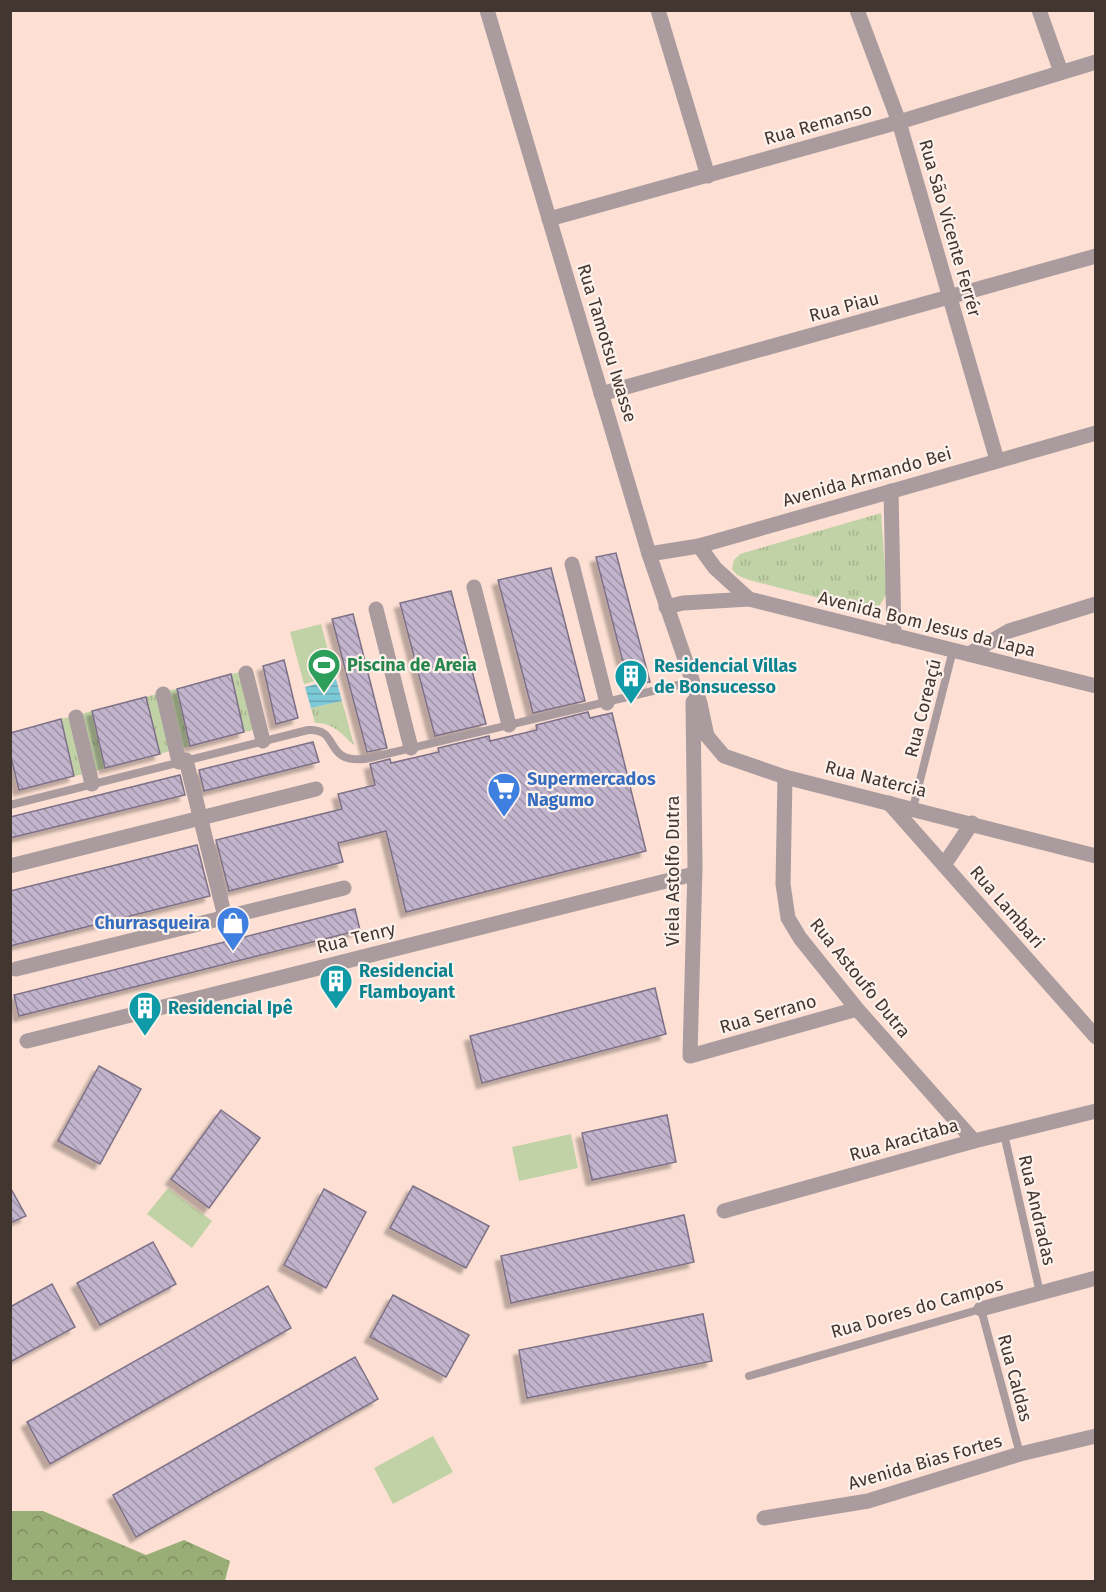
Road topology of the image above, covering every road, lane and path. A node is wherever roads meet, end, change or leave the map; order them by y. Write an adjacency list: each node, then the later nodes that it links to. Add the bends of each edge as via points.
1 (487, 10): 9 (street, Rua Tamotsu Iwasse)
2 (658, 10): 8 (street)
3 (857, 10): 7 (street, Rua São Vicente Ferrér)
4 (1039, 10): 6 (street)
5 (1095, 62): 6 (street, Rua Remanso)
6 (1061, 72): 7 (street, Rua Remanso)
7 (899, 122): 8 (street, Rua Remanso); 11 (street, Rua São Vicente Ferrér)
8 (708, 176): 9 (street, Rua Remanso)
9 (549, 219): 12 (street, Rua Tamotsu Iwasse)
10 (1095, 256): 11 (street, Rua Piau)
11 (950, 298): 12 (street, Rua Piau); 14 (street, Rua São Vicente Ferrér)
12 (602, 394): 17 (street, Rua Tamotsu Iwasse)
13 (1095, 433): 14 (street, Avenida Armando Bei)
14 (997, 460): 15 (street, Avenida Armando Bei)
15 (891, 490): 16 (street, Avenida Armando Bei); 24 (street)
16 (699, 546): 17 (street, Avenida Armando Bei); 20 (street, Avenida Bom Jesus da Lapa, via 715,568)
17 (649, 554): 22 (street, Rua Tamotsu Iwasse)
18 (572, 564): 31 (street)
19 (474, 587): 33 (street)
20 (749, 599): 22 (street, Avenida Bom Jesus da Lapa); 24 (street, Avenida Bom Jesus da Lapa)
21 (1095, 604): 26 (street, via 1009,631)
22 (666, 607): 28 (street, Rua Tamotsu Iwasse)
23 (376, 609): 35 (street)
24 (894, 636): 25 (street, Avenida Bom Jesus da Lapa)
25 (953, 650): 26 (street, Avenida Bom Jesus da Lapa); 42 (lane, Rua Coreaçú)
26 (969, 654): 29 (street, Avenida Bom Jesus da Lapa)
27 (246, 673): 34 (street)
28 (692, 684): 31 (lane); 37 (street, Rua Natercia, via 706,736 713,745 724,756); 48 (street, Viela Astolfo Dutra)
29 (1095, 686)
30 (163, 694): 36 (street)
31 (607, 703): 33 (lane)
32 (76, 717): 38 (street)
33 (508, 725): 35 (lane)
34 (263, 741): 35 (lane, via 319,729 328,734 335,752 355,760); 36 (lane)
35 (411, 748)
36 (182, 761): 38 (lane); 43 (street)
37 (785, 777): 40 (street, Rua Natercia); 52 (street, Rua Astoufo Dutra, via 783,884 788,918)
38 (92, 784): 41 (lane)
39 (316, 789): 43 (street)
40 (889, 803): 42 (street, Rua Natercia); 46 (street, Rua Lambari)
41 (10, 805)
42 (914, 808): 44 (street, Rua Natercia)
43 (200, 818): 47 (street); 50 (street)
44 (972, 823): 45 (street, Rua Natercia); 46 (street)
45 (1095, 856)
46 (944, 865): 53 (street, Rua Lambari)
47 (10, 866)
48 (694, 874): 54 (street, Rua Tenry); 55 (street, Viela Astolfo Dutra)
49 (344, 888): 50 (street)
50 (225, 917): 51 (street)
51 (16, 969)
52 (857, 1009): 55 (street, Rua Serrano); 58 (street, Rua Astoufo Dutra)
53 (1095, 1037)
54 (27, 1041)
55 (690, 1056)
56 (1095, 1111): 57 (street, Rua Aracitaba)
57 (1004, 1134): 58 (street, Rua Aracitaba); 61 (lane, Rua Andradas)
58 (974, 1141): 59 (street, Rua Aracitaba)
59 (724, 1211)
60 (1095, 1278): 61 (street, Rua Dores do Campos)
61 (1040, 1293): 62 (street, Rua Dores do Campos)
62 (981, 1309): 63 (lane, Rua Dores do Campos); 65 (lane, Rua Caldas)
63 (749, 1376)
64 (1095, 1436): 65 (street, Avenida Bias Fortes)
65 (1020, 1454): 66 (street, Avenida Bias Fortes, via 868,1501)
66 (764, 1518)

